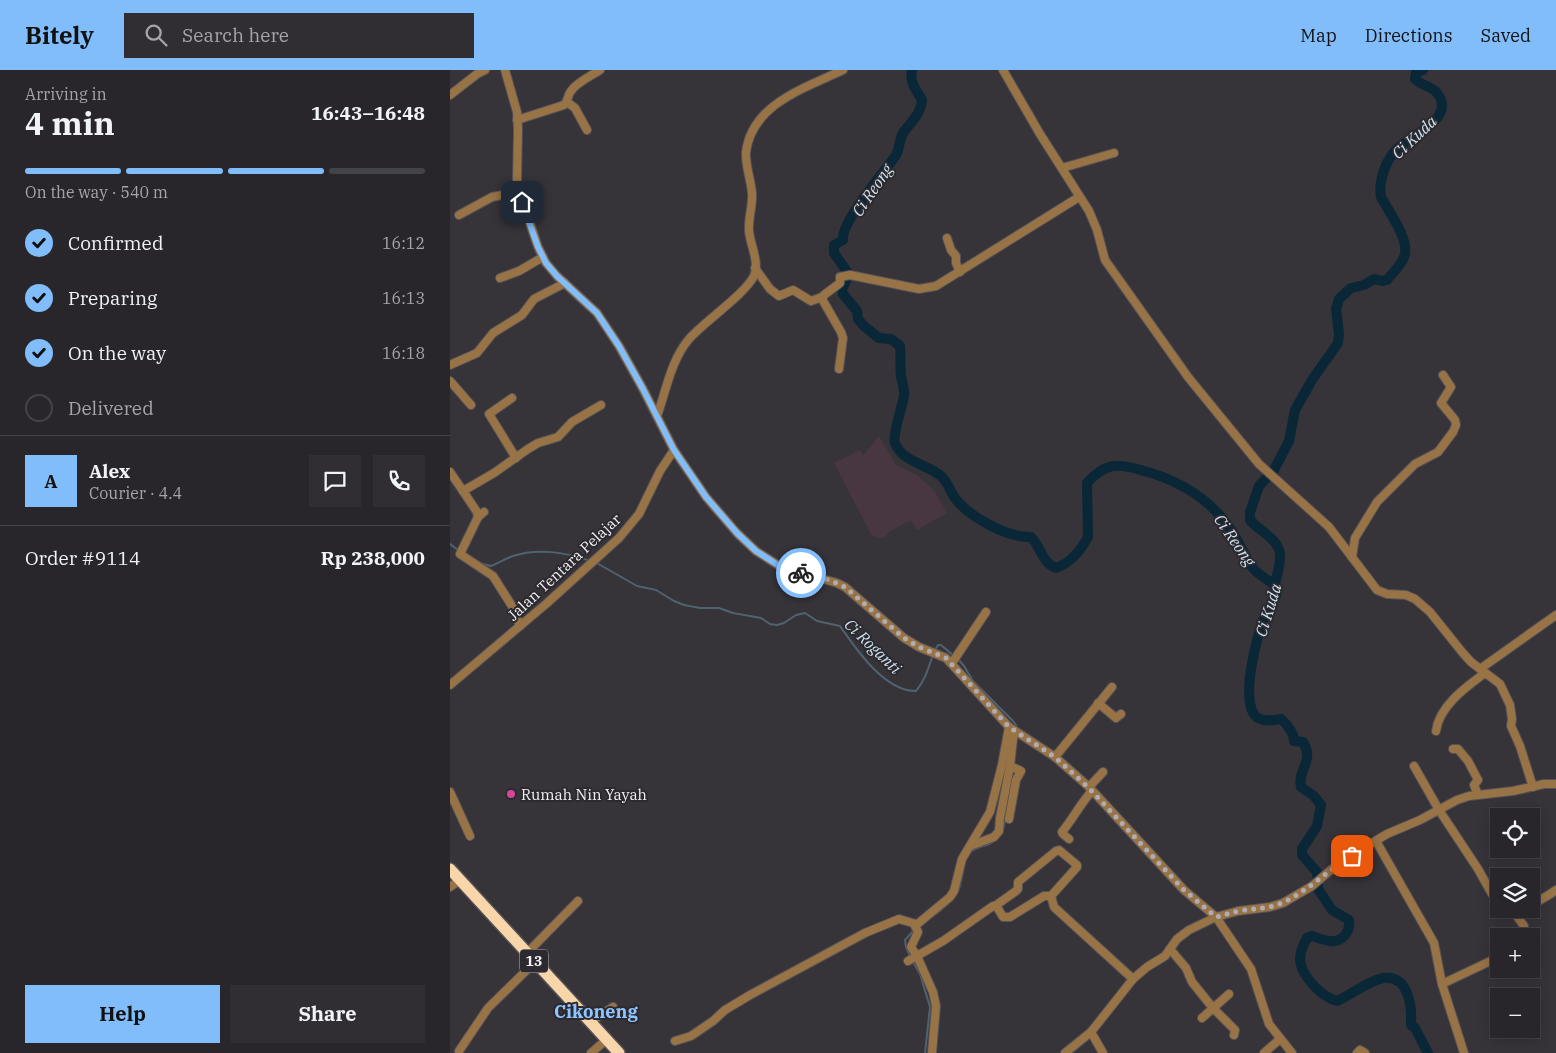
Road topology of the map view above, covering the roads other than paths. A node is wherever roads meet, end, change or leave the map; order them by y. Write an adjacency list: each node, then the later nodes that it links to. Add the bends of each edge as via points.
1 (485, 70): 6 (street)
2 (505, 70): 8 (street)
3 (600, 70): 7 (street, via 576,86 569,93)
4 (842, 70): 17 (street, via 776,105 763,114 753,130 746,154 752,194 749,232)
5 (1003, 70): 11 (street)
6 (450, 95)
7 (567, 102): 8 (street); 9 (street, via 575,108)
8 (517, 120): 12 (street, via 516,180)
9 (587, 130)
10 (1114, 153): 11 (street)
11 (1062, 168): 13 (street)
12 (519, 192): 14 (street, via 492,197); 16 (street)
13 (1079, 197): 18 (street); 34 (street, via 1095,224 1105,260 1188,376 1265,470 1321,519)
14 (459, 215)
15 (947, 238): 18 (street)
16 (543, 257): 19 (street); 20 (street)
17 (755, 268): 21 (street, via 779,296 793,290 811,301); 29 (street, via 750,282 683,346)
18 (960, 272): 21 (street, via 936,286 919,289 848,275 840,277 840,283)
19 (500, 278)
20 (565, 283): 22 (street, via 534,299 522,315 493,333 477,353); 29 (street, via 597,313)
21 (822, 297): 23 (street, via 843,338)
22 (450, 365)
23 (839, 369)
24 (1443, 375): 34 (street, via 1451,387 1442,403 1455,420 1453,432 1438,452 1415,464 1377,502 1355,538)
25 (450, 381): 27 (street)
26 (512, 398): 31 (street, via 489,414)
27 (471, 405)
28 (601, 405): 31 (street, via 572,422 558,437 538,443)
29 (657, 416): 30 (street)
30 (674, 450): 37 (street, Jalan Tentara Pelajar, via 638,514 619,538); 38 (street, via 706,497 756,551 781,567 845,587 904,638 946,658)
31 (516, 458): 33 (street)
32 (450, 472): 33 (street)
33 (463, 491): 37 (street, via 481,515 461,551 464,558 493,576)
34 (1352, 557): 39 (street, via 1381,592 1406,595 1430,612)
35 (986, 612): 38 (street)
36 (1556, 615): 39 (street)
37 (520, 626): 40 (street, Jalan Tentara Pelajar)
38 (955, 659): 44 (street)
39 (1482, 671): 45 (street, via 1448,705); 52 (street, via 1500,684 1507,696 1510,726)
40 (450, 685)
41 (1112, 687): 42 (street)
42 (1098, 703): 43 (street, via 1116,718); 47 (street)
43 (1121, 714)
44 (1014, 730): 47 (street); 49 (street); 61 (street, via 991,808)
45 (1436, 731)
46 (1453, 749): 55 (street, via 1458,749 1473,769 1478,780 1474,785)
47 (1055, 757): 53 (street)
48 (1414, 766): 56 (street)
49 (1012, 767): 57 (street); 57 (street, via 1021,771)
50 (1103, 772): 53 (street)
51 (1556, 784): 52 (street)
52 (1533, 787): 55 (street)
53 (1091, 789): 59 (street, via 1062,832); 71 (street, via 1184,890)
54 (450, 792): 58 (street)
55 (1478, 795): 56 (street, via 1457,800)
56 (1439, 810): 60 (street); 65 (street)
57 (1006, 815): 61 (street, via 996,834)
58 (470, 836)
59 (1069, 839)
60 (1376, 841): 71 (street, via 1312,886 1283,902); 79 (street, via 1434,943)
61 (970, 846): 72 (street, via 960,862 953,894)
62 (450, 869): 63 (highway, 13)
63 (460, 880): 64 (street); 74 (highway, 13)
64 (450, 887)
65 (1490, 890)
66 (1556, 890): 68 (street)
67 (1051, 896): 70 (street, via 1044,896 1010,917 1003,917); 70 (street, via 1077,867 1059,850 1018,882 1018,889); 78 (street, via 1054,907)
68 (1540, 900)
69 (578, 901): 74 (street)
70 (995, 906): 75 (street)
71 (1216, 917): 73 (street, via 1189,930); 87 (street, via 1251,969 1266,1018)
72 (916, 927): 75 (street, via 911,946); 88 (street, via 899,919 869,930 724,1010 690,1036)
73 (1170, 949): 78 (street); 82 (street)
74 (527, 953): 77 (highway, 13)
75 (913, 958): 92 (street, via 935,999)
76 (1490, 961): 79 (street)
77 (535, 962): 84 (highway, 13); 90 (street, via 488,1008)
78 (1133, 979): 85 (street)
79 (1442, 984): 99 (street)
80 (1229, 994): 82 (street)
81 (613, 1007): 84 (street)
82 (1213, 1008): 83 (street); 86 (street, via 1235,1030)
83 (1202, 1018)
84 (590, 1022): 89 (highway, 13)
85 (1091, 1032): 93 (street); 94 (street)
86 (1234, 1035)
87 (1280, 1039): 95 (street); 96 (street)
88 (675, 1041)
89 (611, 1048): 91 (street)
90 (459, 1050)
91 (590, 1053)
92 (932, 1053)
93 (1065, 1053)
94 (1103, 1053)
95 (1264, 1053)
96 (1292, 1053)
97 (1357, 1053): 98 (street, via 1360,1050)
98 (1365, 1053)
99 (1464, 1053)

